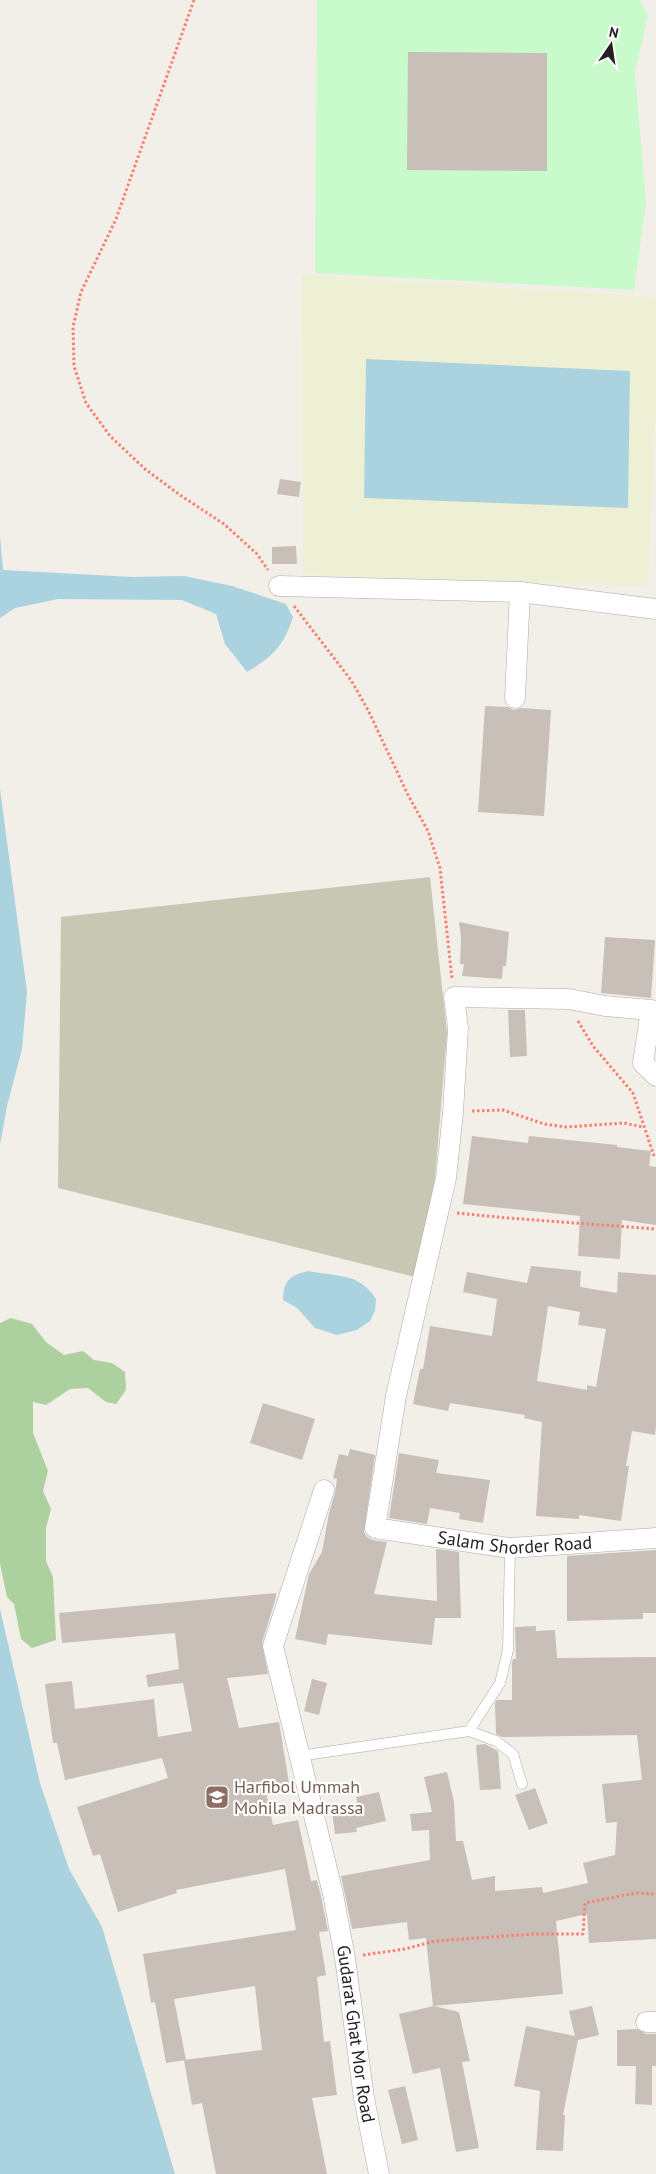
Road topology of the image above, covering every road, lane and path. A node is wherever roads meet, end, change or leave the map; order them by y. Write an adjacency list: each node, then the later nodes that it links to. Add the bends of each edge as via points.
1 (194, 0): 2 (path, via 116,219 81,292 73,327 74,366 86,402 110,436 145,469 224,524 257,554)
2 (279, 586): 3 (street); 6 (path, via 351,680 428,831 440,868)
3 (520, 592): 4 (street); 5 (street)
4 (656, 609)
5 (515, 698)
6 (454, 997): 7 (street); 9 (street, via 458,1028)
7 (569, 999): 8 (street, via 651,1010 643,1063); 10 (path, via 580,1028 592,1046 633,1094)
8 (656, 1076)
9 (453, 1113): 10 (path, via 503,1110 544,1124 566,1127 624,1123); 12 (street)
10 (643, 1127): 11 (path)
11 (654, 1156)
12 (440, 1211): 13 (path); 16 (street, Salam Shorder Road, via 396,1396 375,1528)
13 (656, 1229)
14 (324, 1490): 18 (street, Gudarat Ghat Mor Road, via 273,1646)
15 (656, 1538): 16 (street, Salam Shorder Road)
16 (510, 1548): 17 (lane, via 508,1650 500,1683)
17 (468, 1731): 18 (lane); 19 (lane, via 496,1741 513,1754)
18 (299, 1756): 21 (street, Gudarat Ghat Mor Road, via 333,1894)
19 (522, 1784)
20 (656, 1894): 21 (path, via 636,1893 585,1903 583,1934 435,1941)
21 (345, 1958): 22 (street, Gudarat Ghat Mor Road, via 364,2098)
22 (379, 2174)

